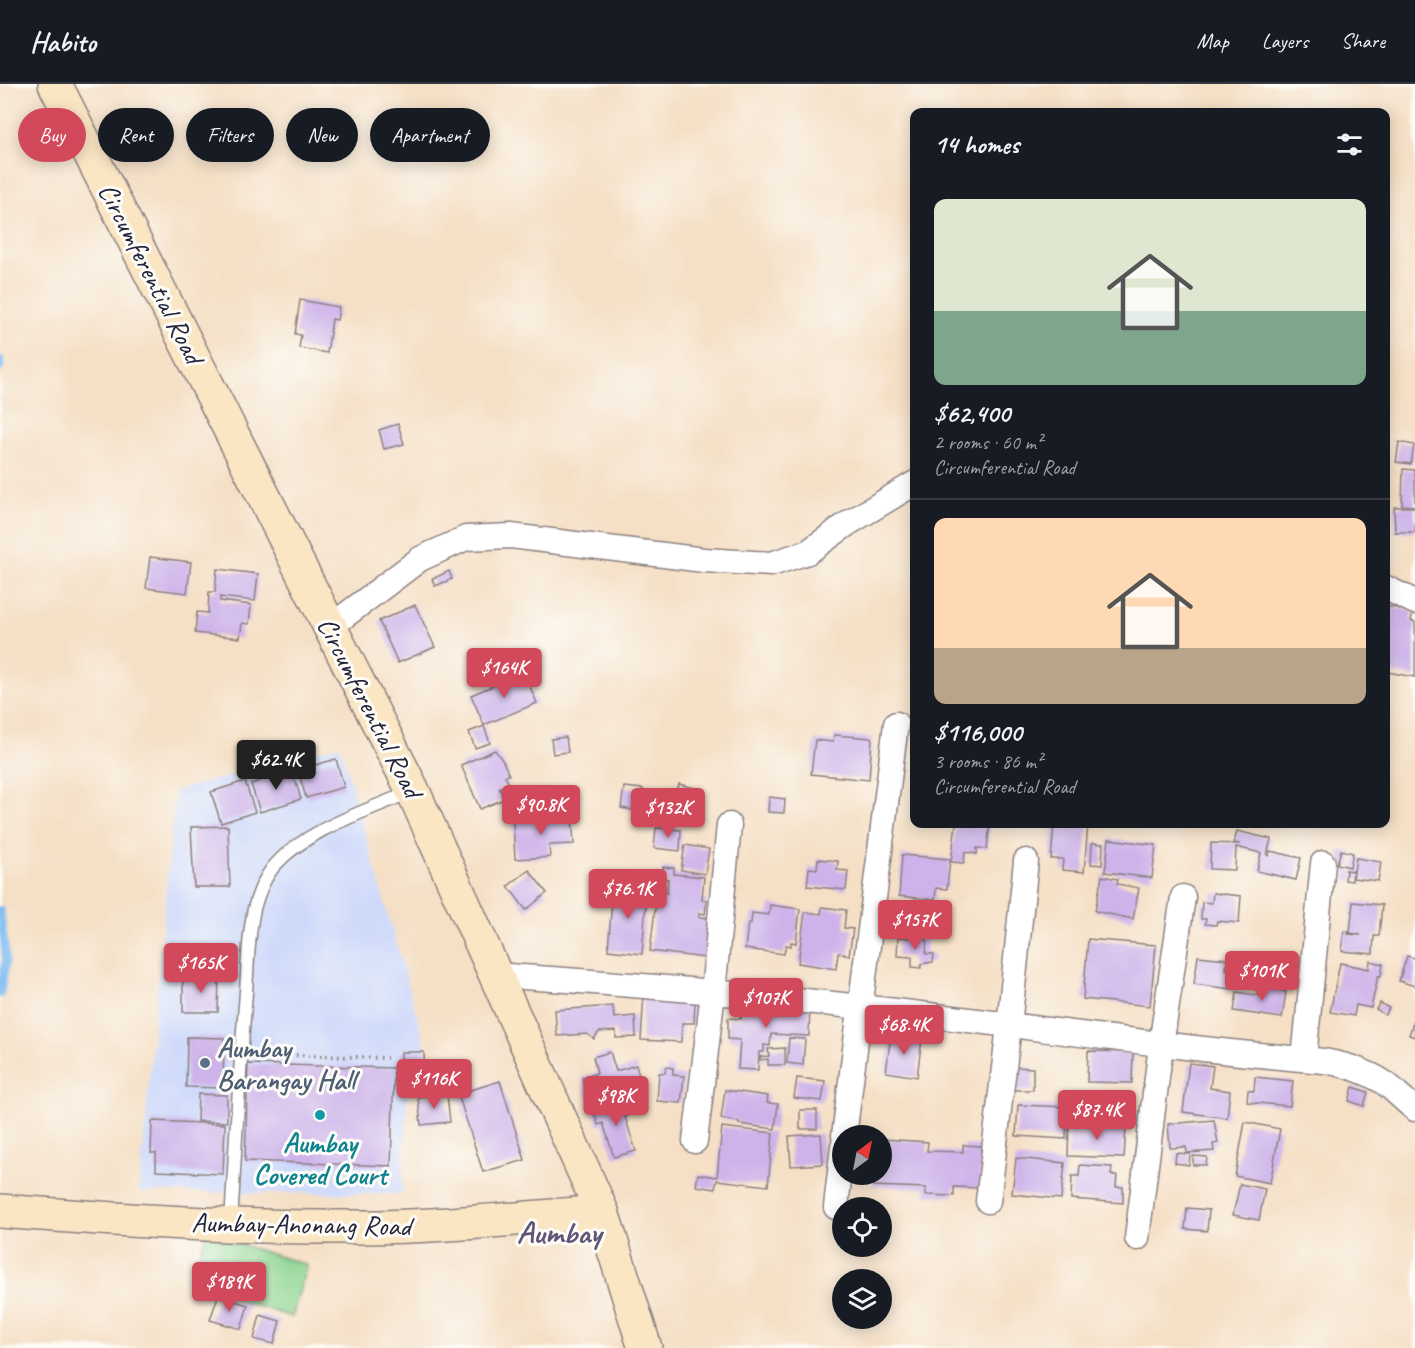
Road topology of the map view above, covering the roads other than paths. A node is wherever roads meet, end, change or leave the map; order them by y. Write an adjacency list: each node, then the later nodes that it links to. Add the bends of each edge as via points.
1 (55, 84): 5 (main road, Circumferential Road)
2 (910, 486): 5 (street, via 808,552 771,564 511,536 466,538 420,559)
3 (1390, 590): 4 (street)
4 (1415, 602)
5 (330, 627): 7 (main road, Circumferential Road)
6 (896, 724): 14 (street)
7 (413, 791): 12 (main road, Circumferential Road); 24 (lane, via 317,833 275,865 264,882 255,908)
8 (729, 825): 13 (street)
9 (1026, 861): 15 (street)
10 (1323, 863): 17 (street)
11 (1183, 897): 16 (street)
12 (494, 975): 13 (street); 23 (main road, Circumferential Road)
13 (713, 993): 14 (street); 20 (street)
14 (859, 1007): 15 (street); 19 (street)
15 (1009, 1026): 16 (street); 21 (street)
16 (1161, 1045): 17 (street); 25 (street)
17 (1304, 1059): 18 (street, via 1367,1073)
18 (1415, 1108)
19 (845, 1125)
20 (695, 1142)
21 (988, 1201)
22 (0, 1211): 24 (main road, Aumbay-Anonang Road)
23 (602, 1212): 24 (main road, Aumbay-Anonang Road, via 433,1225); 26 (main road, Circumferential Road)
24 (231, 1224)
25 (1137, 1238)
26 (645, 1348)

